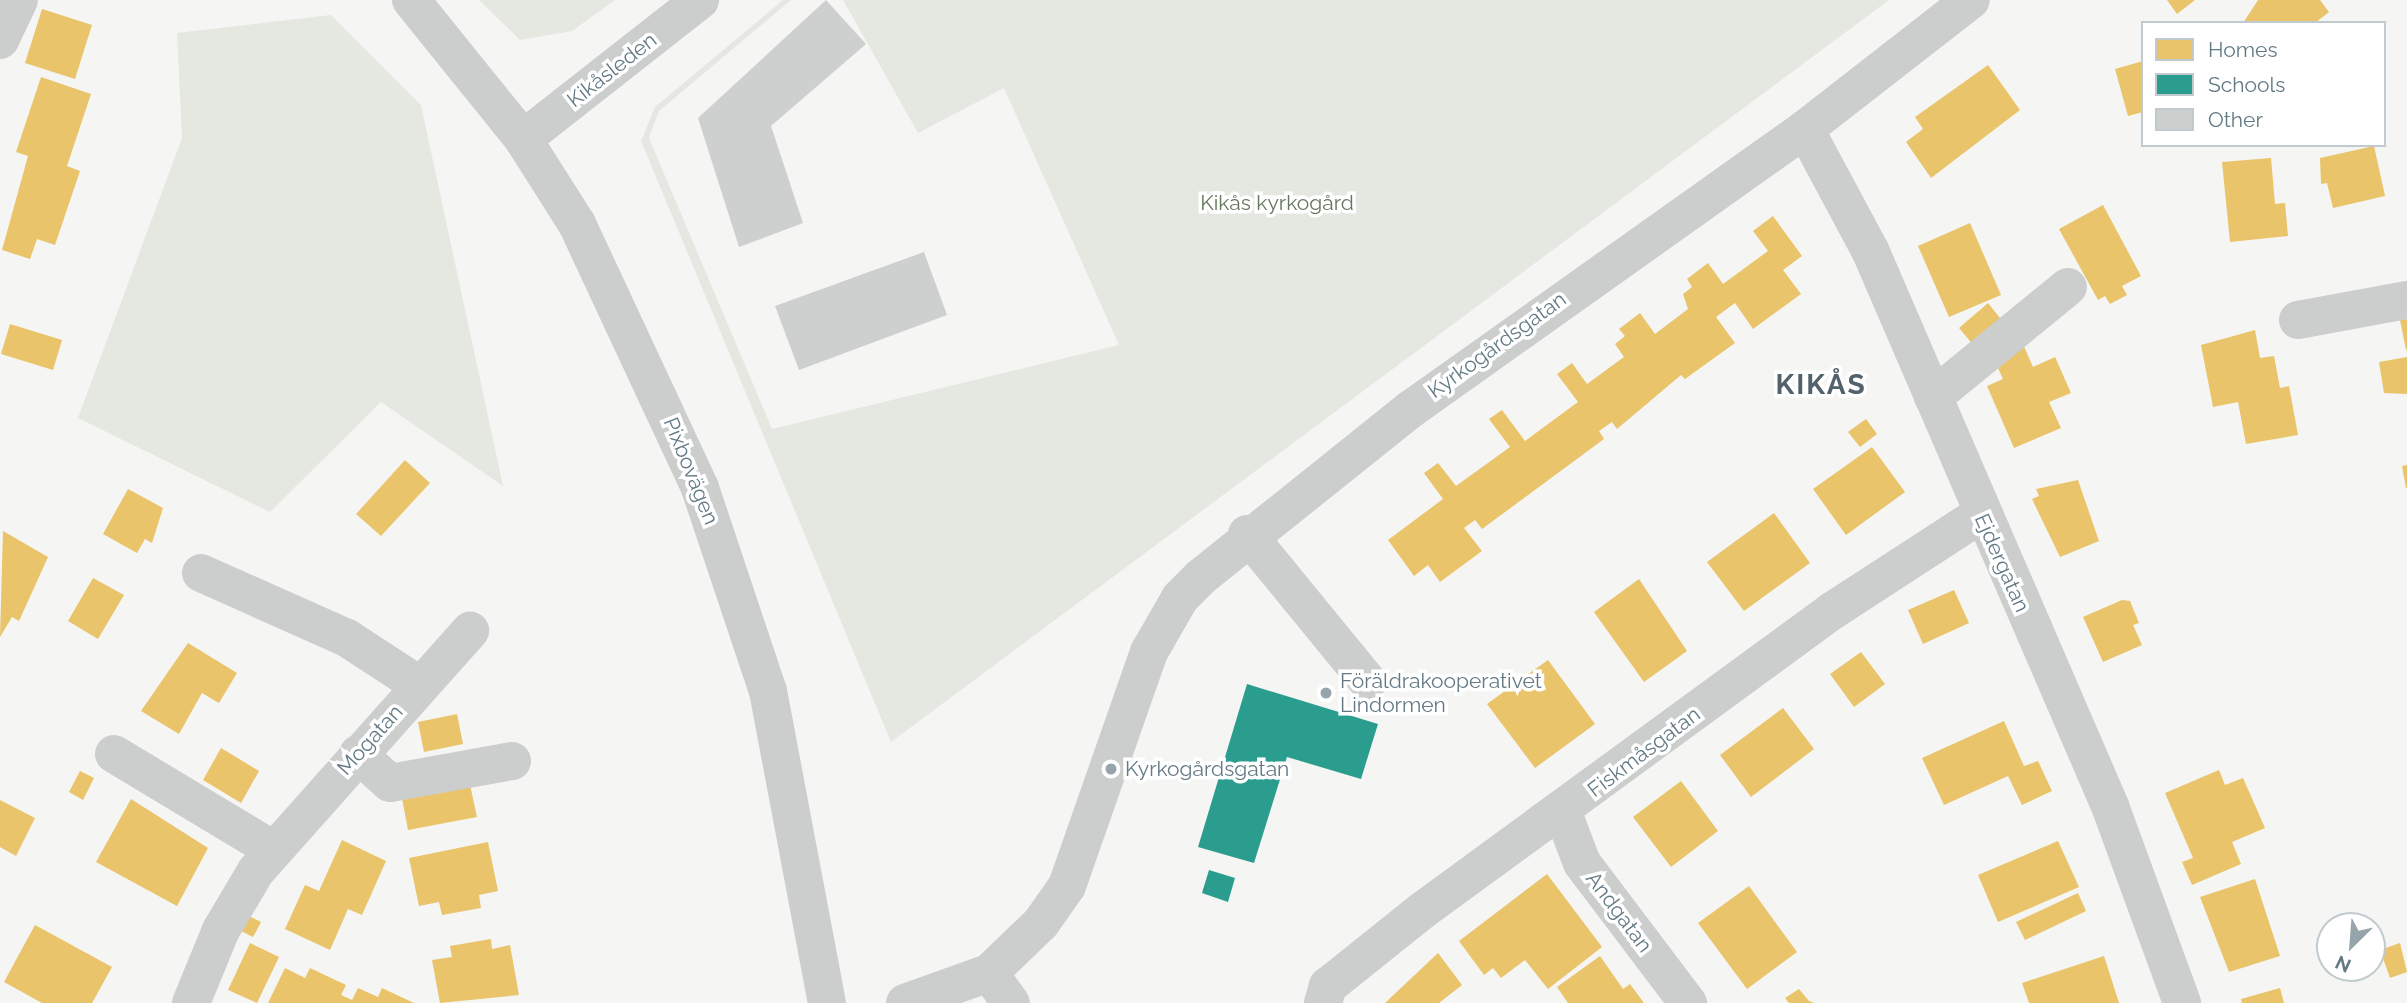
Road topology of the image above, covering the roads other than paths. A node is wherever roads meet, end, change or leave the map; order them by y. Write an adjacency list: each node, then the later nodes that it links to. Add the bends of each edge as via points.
1 (19, 0): 5 (street)
2 (411, 0): 7 (street, Pixbovägen)
3 (699, 0): 7 (street, Kikåsleden)
4 (1971, 0): 6 (street, Kyrkogårdsgatan)
5 (0, 40)
6 (1805, 129): 11 (street, Ejdergatan, via 1870,250); 13 (street, Kyrkogårdsgatan, via 1555,302)
7 (523, 139): 25 (street, Pixbovägen, via 578,224 704,499 768,691)
8 (2068, 288): 11 (street)
9 (2407, 300): 10 (street)
10 (2298, 320)
11 (1933, 397): 12 (street, Ejdergatan)
12 (1980, 515): 21 (street, Fiskmåsgatan, via 1832,611); 30 (street, Ejdergatan, via 2110,806)
13 (1247, 534): 16 (street); 23 (street, Kyrkogårdsgatan, via 1180,598 1149,652 1067,886 1041,923)
14 (201, 573): 17 (street, via 347,638)
15 (470, 631): 17 (street, Mogatan)
16 (1368, 682)
17 (419, 685): 19 (street, Mogatan)
18 (114, 754): 22 (street)
19 (358, 754): 20 (street, via 390,783); 22 (street, Mogatan)
20 (512, 761)
21 (1563, 813): 28 (street, Fiskmåsgatan, via 1412,919 1328,986); 29 (street, Andgatan, via 1582,863)
22 (272, 849): 24 (street, Mogatan, via 221,930)
23 (989, 973): 26 (street, Kyrkogårdsgatan); 27 (street)
24 (191, 1003)
25 (827, 1003)
26 (905, 1003)
27 (1011, 1003)
28 (1323, 1003)
29 (1688, 1003)
30 (2182, 1003)

